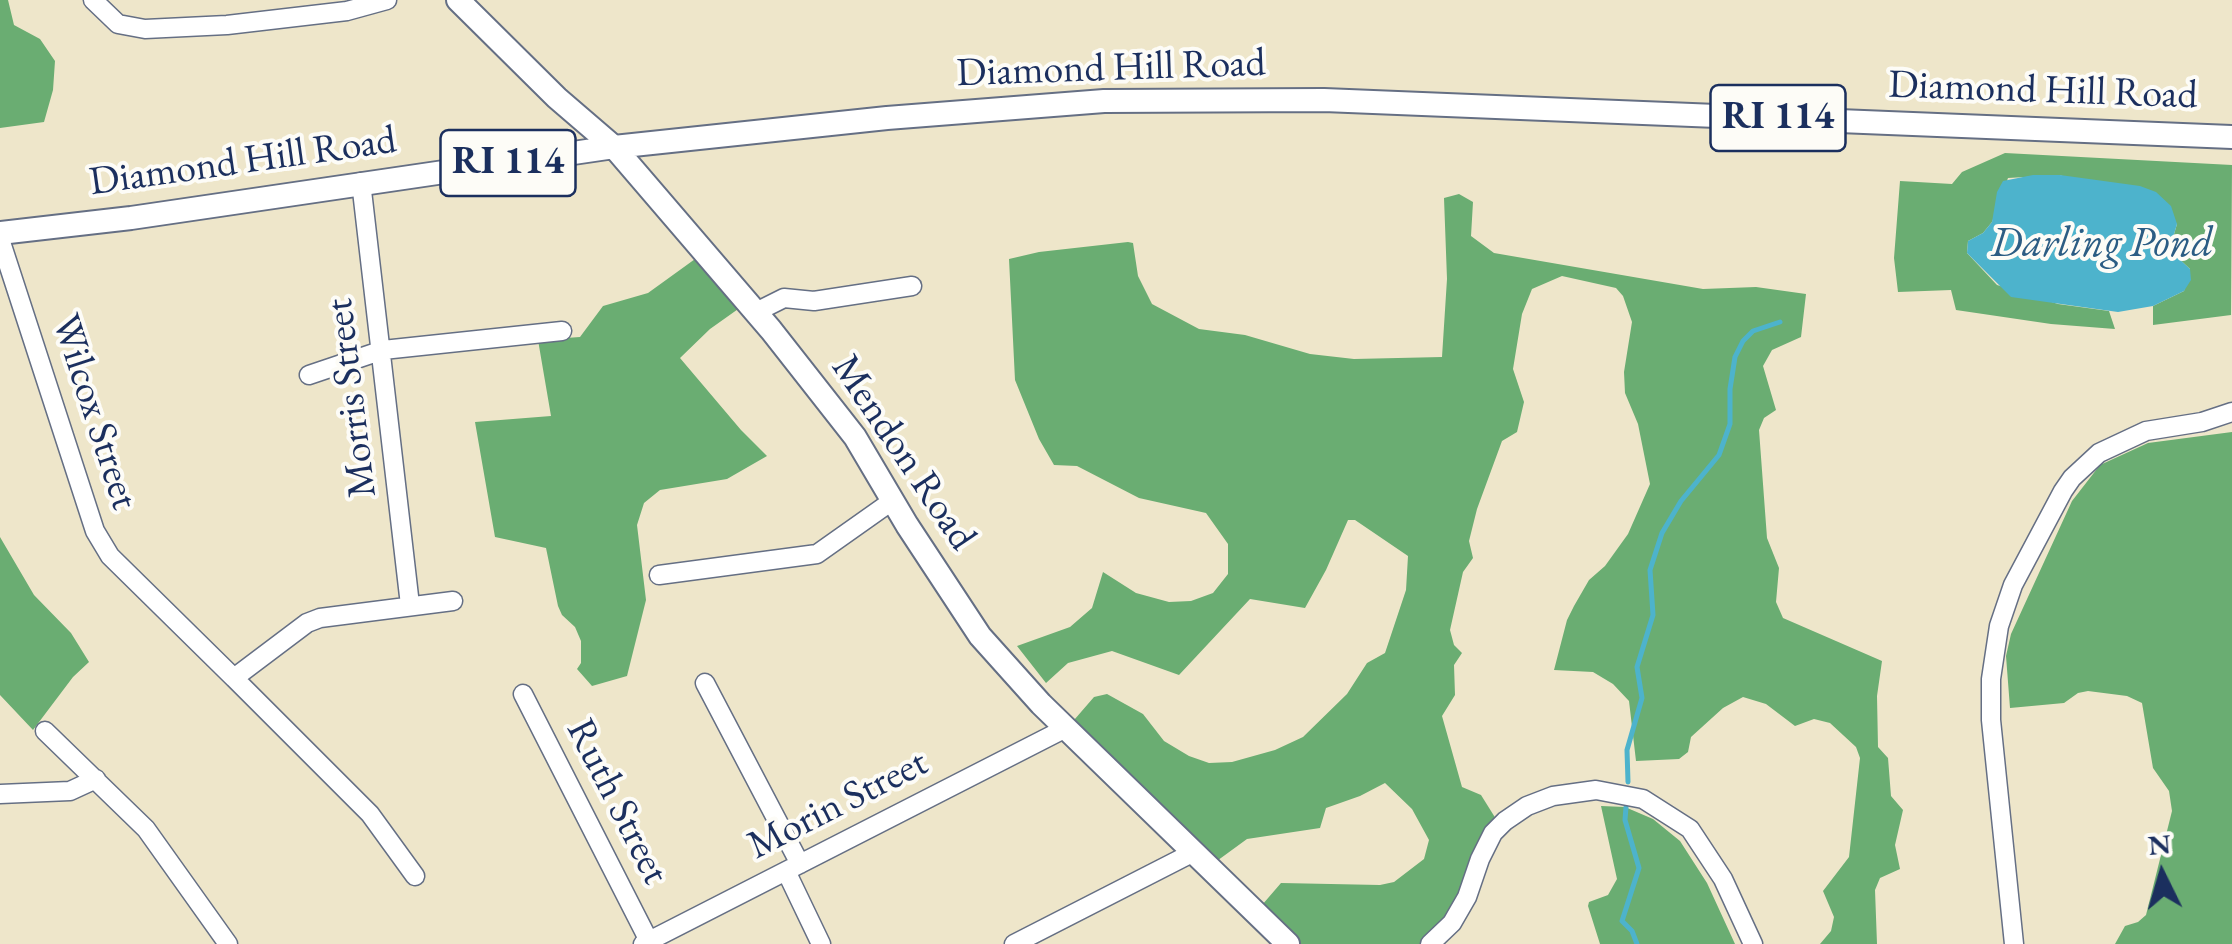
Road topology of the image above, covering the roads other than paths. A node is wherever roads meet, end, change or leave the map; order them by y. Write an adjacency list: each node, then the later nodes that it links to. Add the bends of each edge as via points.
1 (93, 0): 2 (street, via 118,24 145,29 347,12)
2 (386, 0)
3 (458, 0): 5 (main road, Mendon Road)
4 (2232, 136): 5 (main road, Diamond Hill Road / RI 114, via 1221,99 1052,104)
5 (614, 146): 6 (main road, Diamond Hill Road / RI 114); 9 (main road, Mendon Road)
6 (361, 182): 7 (main road, Diamond Hill Road / RI 114); 11 (street, Morris Street)
7 (0, 236): 18 (street, Wilcox Street, via 95,531 110,556)
8 (912, 286): 9 (street, via 784,298)
9 (756, 312): 14 (main road, Mendon Road, via 856,437)
10 (562, 330): 11 (street)
11 (383, 350): 12 (street); 17 (street, Morris Street)
12 (309, 375)
13 (2232, 412): 35 (street, via 2146,432 2099,453 2072,478 2013,585 1991,679)
14 (892, 501): 15 (street, via 817,554); 21 (main road, Mendon Road, via 962,614)
15 (659, 575)
16 (452, 600): 17 (street)
17 (410, 605): 18 (street, via 307,623)
18 (234, 678): 27 (street, Wilcox Street, via 370,814)
19 (706, 683): 26 (street)
20 (523, 694): 28 (street, Ruth Street)
21 (1066, 728): 25 (main road, Mendon Road); 26 (street, Morin Street)
22 (45, 731): 23 (street)
23 (96, 778): 24 (street, via 70,791); 29 (street, via 146,828)
24 (0, 794)
25 (1194, 852): 31 (street); 32 (main road, Mendon Road)
26 (793, 868): 28 (street, Morin Street); 30 (street)
27 (414, 876)
28 (646, 942)
29 (228, 944)
30 (822, 944)
31 (1014, 944)
32 (1288, 944)
33 (1430, 944): 34 (street, via 1452,923 1504,822 1553,796 1596,790 1643,799 1690,829 1723,878)
34 (1752, 944)
35 (2014, 944)

